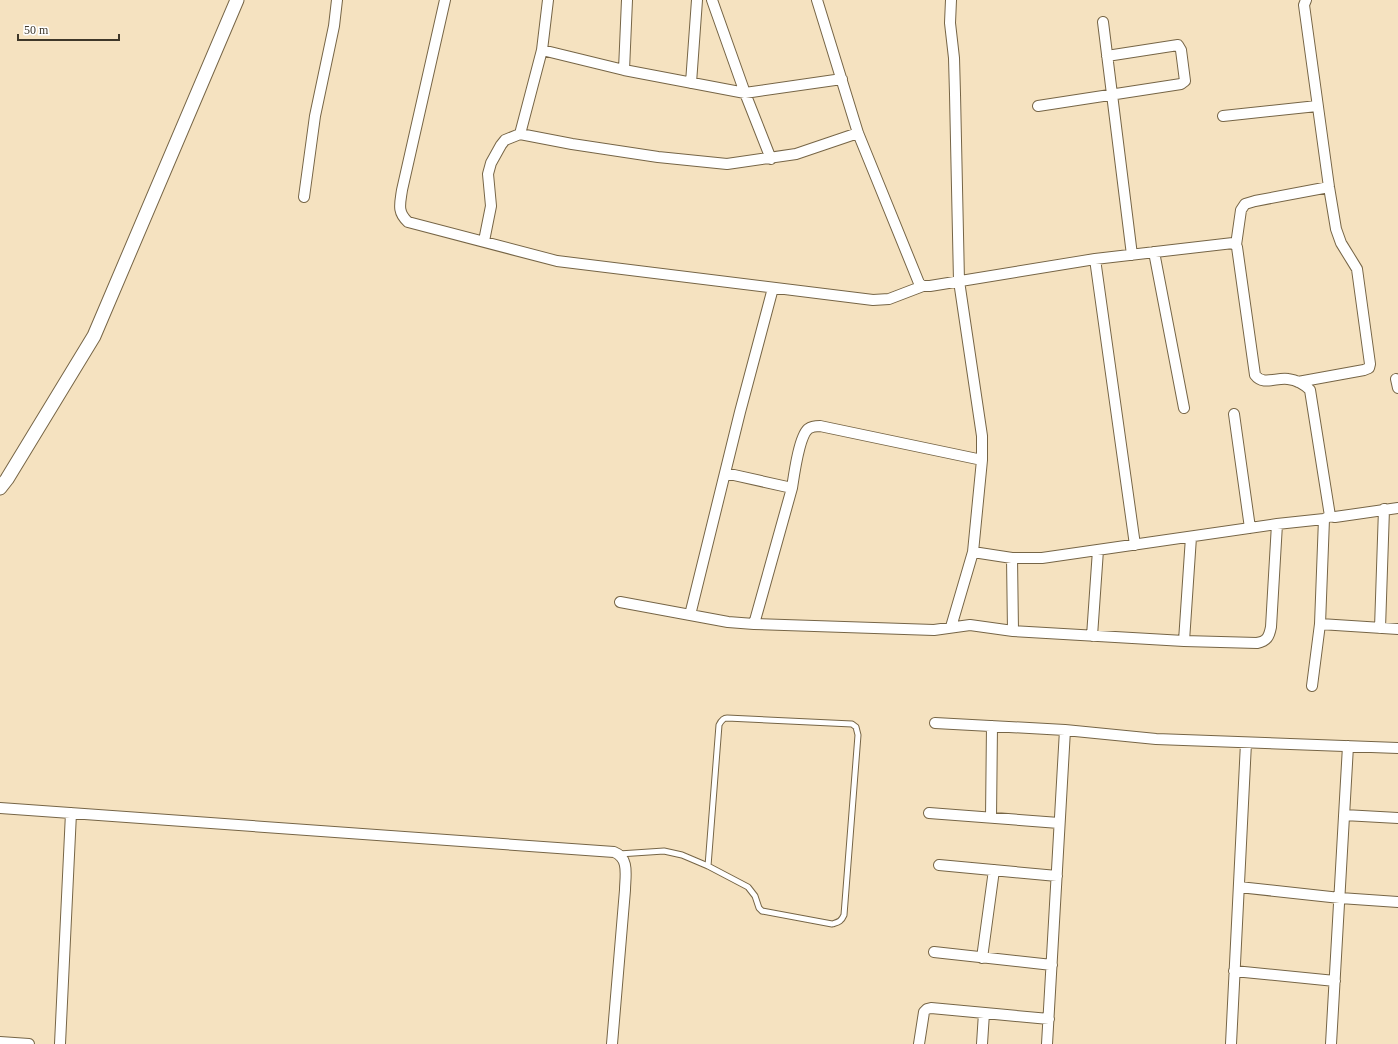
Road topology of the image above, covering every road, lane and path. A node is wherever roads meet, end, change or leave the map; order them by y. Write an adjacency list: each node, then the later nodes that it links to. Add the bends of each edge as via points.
1 (237, 0): 40 (street, via 94,336)
2 (337, 0): 26 (street, via 315,116)
3 (445, 0): 27 (street, via 399,206 402,216 408,222)
4 (548, 0): 12 (street)
5 (627, 0): 14 (street)
6 (697, 0): 16 (street)
7 (712, 0): 17 (street)
8 (817, 0): 15 (street)
9 (951, 0): 32 (street)
10 (1306, 0): 20 (street, via 1304,5)
11 (1103, 22): 13 (street)
12 (542, 50): 14 (street); 23 (street)
13 (1107, 56): 18 (street); 18 (street, via 1178,45 1182,50 1186,78 1181,84)
14 (624, 70): 16 (street)
15 (842, 79): 17 (street); 22 (street)
16 (691, 83): 17 (street)
17 (745, 93): 24 (street)
18 (1112, 94): 19 (street); 30 (street)
19 (1038, 106)
20 (1317, 106): 21 (street); 25 (street)
21 (1223, 116)
22 (858, 133): 24 (street, via 796,154); 33 (street, via 917,280)
23 (520, 134): 24 (street, via 572,144 704,162 727,164); 27 (street, via 505,140 491,163 488,174 491,206)
24 (771, 159)
25 (1328, 187): 28 (street, via 1245,204 1241,210); 35 (street, via 1341,243 1357,269 1370,364 1369,368 1364,370)
26 (304, 197)
27 (484, 242): 34 (street, via 557,261)
28 (1236, 245): 29 (street, via 1230,243); 35 (street, via 1256,375 1258,379 1265,381 1287,379)
29 (1154, 252): 30 (street); 36 (street)
30 (1132, 255): 31 (street)
31 (1095, 259): 32 (street); 48 (street)
32 (959, 281): 33 (street); 38 (street, via 982,436)
33 (923, 286): 34 (street, via 889,300)
34 (773, 288): 39 (street)
35 (1298, 382): 44 (street, via 1310,390 1312,396)
36 (1184, 408)
37 (1234, 414): 46 (street)
38 (982, 460): 41 (street, via 812,426 802,440); 50 (street)
39 (725, 473): 41 (street); 53 (street)
40 (0, 488)
41 (792, 488): 54 (street)
42 (1398, 508): 43 (street)
43 (1384, 509): 44 (street); 57 (street)
44 (1327, 518): 45 (street); 55 (street)
45 (1277, 524): 46 (street); 61 (street, via 1269,637 1264,642 1257,643)
46 (1250, 528): 47 (street)
47 (1191, 537): 48 (street); 61 (street)
48 (1135, 545): 49 (street)
49 (1098, 550): 51 (street, via 1042,558); 60 (street)
50 (972, 552): 51 (street); 56 (street)
51 (1012, 558): 59 (street)
52 (620, 602): 53 (street)
53 (690, 615): 54 (street)
54 (754, 624): 56 (street, via 934,630)
55 (1320, 624): 57 (street); 62 (street)
56 (951, 627): 59 (street, via 970,625)
57 (1380, 628): 58 (street)
58 (1398, 629)
59 (1013, 631): 60 (street)
60 (1092, 636): 61 (street)
61 (1184, 641)
62 (1312, 686)
63 (935, 723): 64 (street)
64 (992, 726): 65 (street); 73 (street)
65 (1064, 730): 66 (street, via 1156,739); 75 (street)
66 (1246, 743): 67 (street); 81 (street)
67 (1348, 746): 68 (street); 72 (street)
68 (1398, 748)
69 (0, 808): 70 (street)
70 (72, 813): 76 (street); 94 (street)
71 (929, 813): 73 (street)
72 (1344, 815): 74 (street); 82 (street)
73 (991, 818): 75 (street)
74 (1398, 818)
75 (1059, 823): 80 (street)
76 (619, 854): 78 (lane, via 668,852); 95 (street, via 626,865)
77 (939, 864): 79 (street)
78 (708, 866): 78 (lane, via 748,887 762,911 832,924 842,920 858,735 856,727 852,724 727,718 720,721)
79 (994, 870): 80 (street); 85 (street)
80 (1058, 876): 86 (street)
81 (1239, 887): 82 (street); 87 (street)
82 (1340, 898): 83 (street); 88 (street)
83 (1398, 902)
84 (934, 952): 85 (street)
85 (982, 958): 86 (street)
86 (1052, 965): 90 (street)
87 (1234, 971): 88 (street); 99 (street)
88 (1335, 981): 100 (street)
89 (984, 1013): 90 (street); 92 (street, via 927,1009 922,1017); 97 (street)
90 (1049, 1019): 98 (street)
91 (0, 1042): 93 (street)
92 (919, 1043): 96 (street)
93 (29, 1044)
94 (60, 1044)
95 (612, 1044)
96 (930, 1044)
97 (982, 1044)
98 (1047, 1044)
99 (1231, 1044)
100 (1332, 1044)

